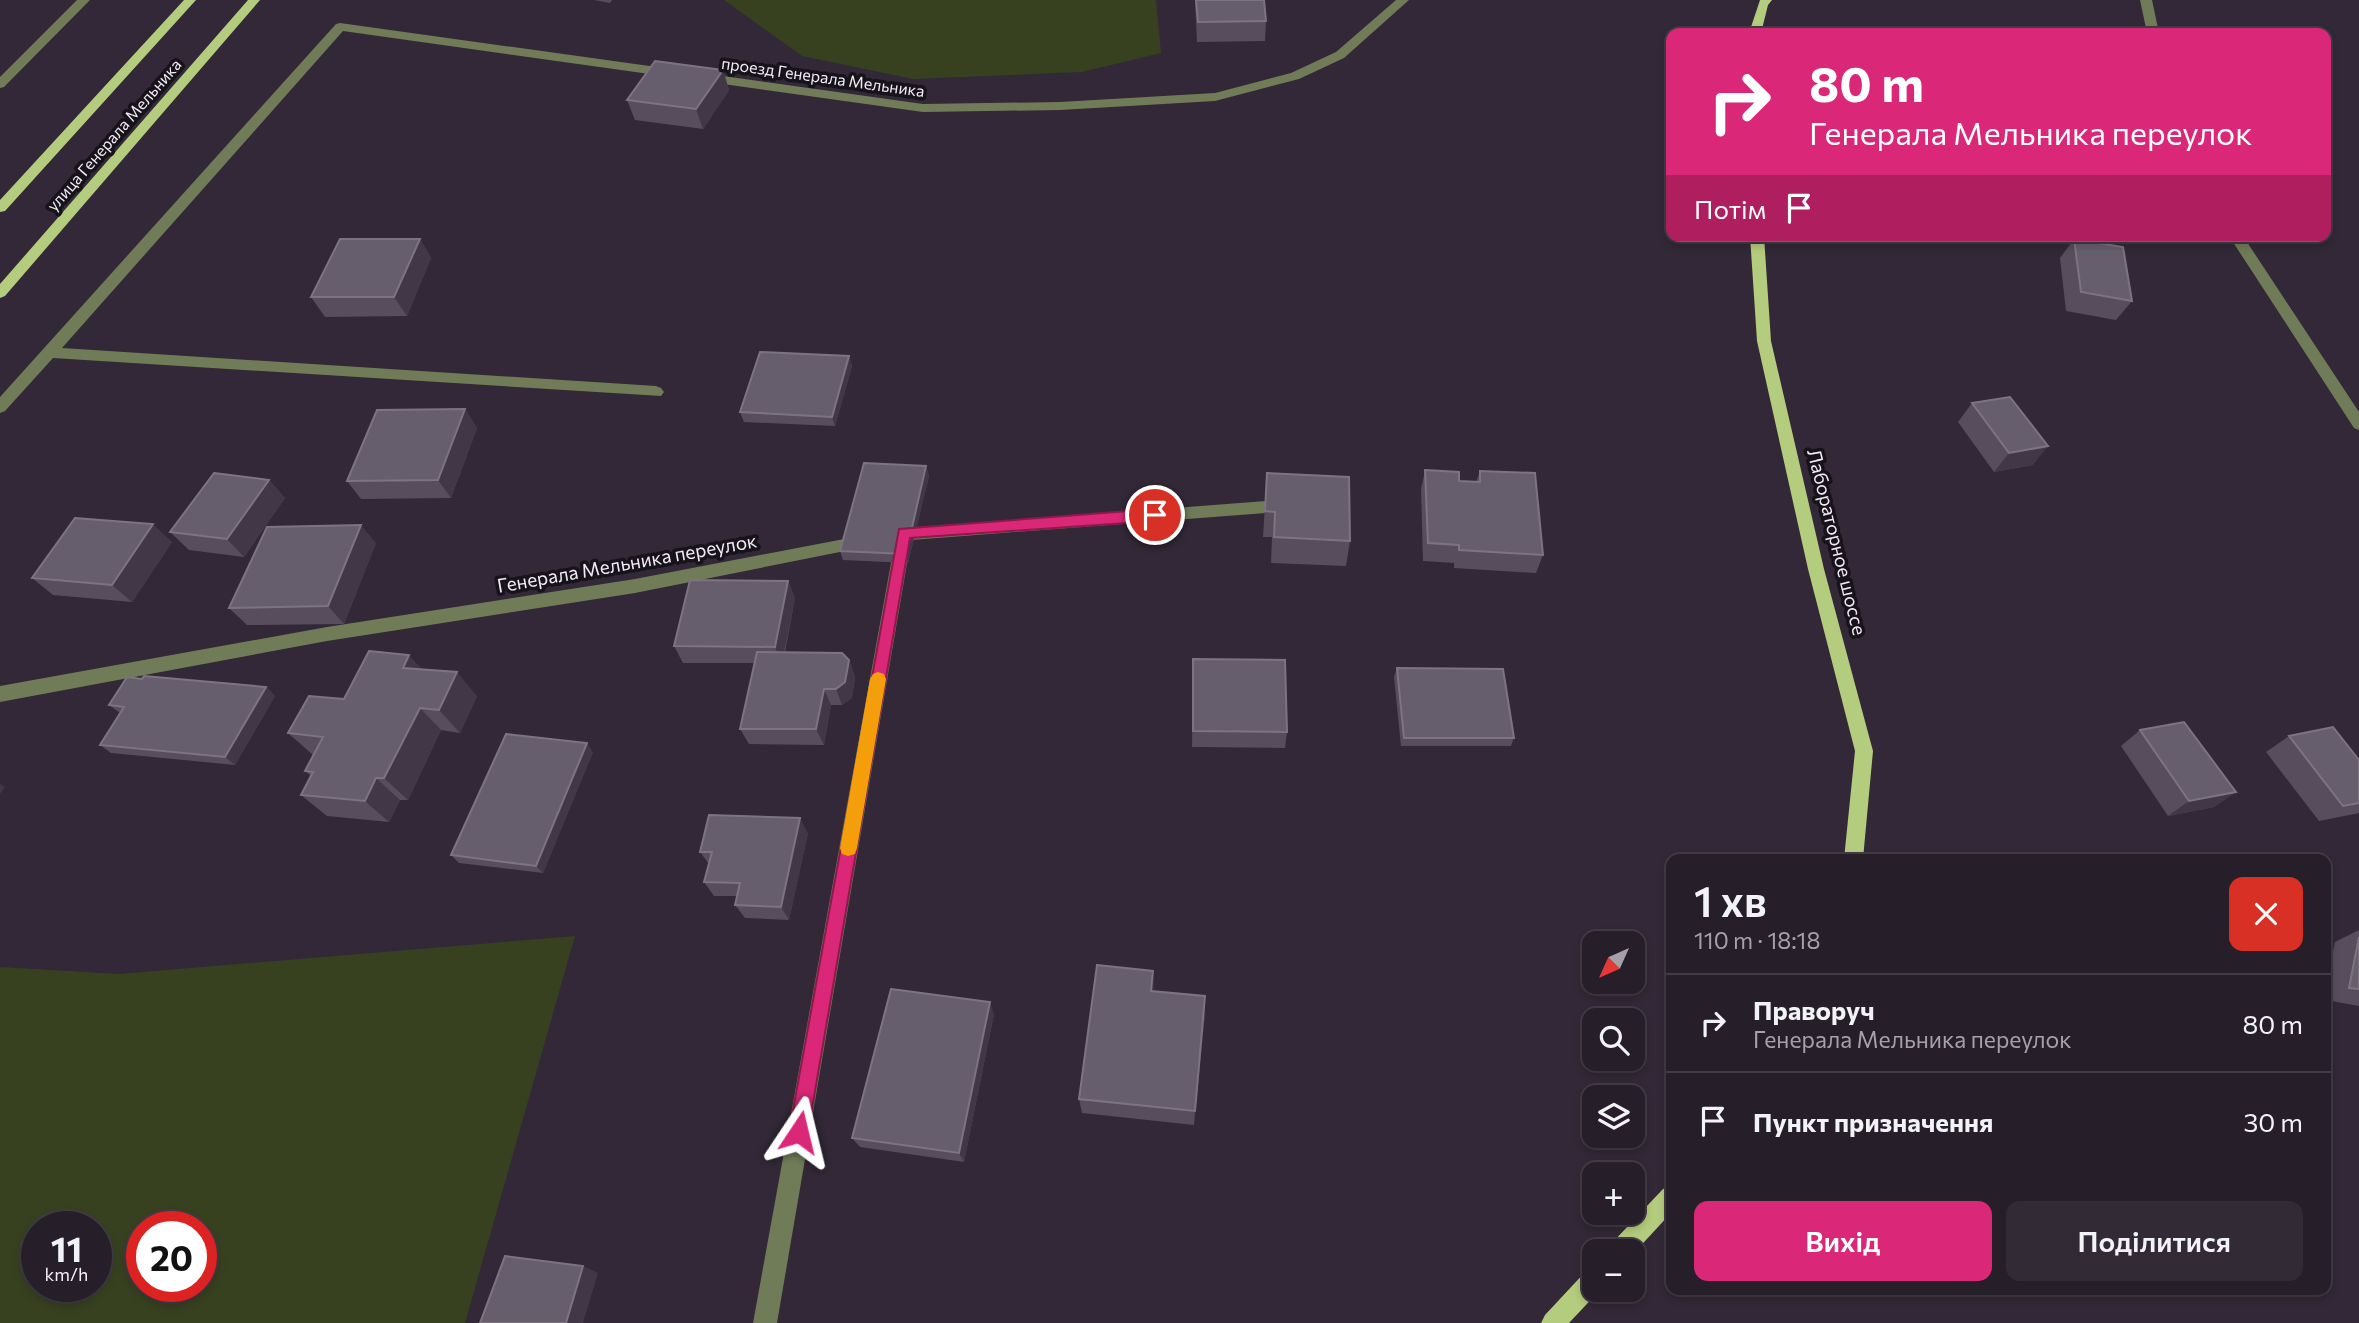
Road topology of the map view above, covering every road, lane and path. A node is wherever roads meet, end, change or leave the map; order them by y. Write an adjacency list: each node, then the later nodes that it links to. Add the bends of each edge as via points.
1 (84, 0): 9 (street)
2 (190, 0): 10 (main road, улица Генерала Мельника)
3 (254, 0): 13 (main road, улица Генерала Мельника)
4 (1403, 0): 14 (street, проезд Генерала Мельника, via 1340,55 1296,76 1215,97 1060,106 923,107 340,27)
5 (1766, 0): 7 (main road)
6 (2146, 0): 8 (street)
7 (1756, 28)
8 (2152, 28)
9 (0, 84)
10 (0, 208)
11 (1757, 242): 21 (main road, Лабораторное шоссе, via 1764,341 1816,569 1864,751)
12 (2240, 242): 17 (street)
13 (0, 293)
14 (49, 352): 15 (street); 16 (street)
15 (656, 392)
16 (0, 407)
17 (2359, 424)
18 (1266, 507): 19 (street, Генерала Мельника переулок)
19 (904, 533): 20 (street, Генерала Мельника переулок, via 635,586 327,634); 25 (street)
20 (0, 694)
21 (1854, 854)
22 (1666, 1201): 23 (main road)
23 (1631, 1239)
24 (1582, 1292): 26 (main road)
25 (765, 1323)
26 (1553, 1323)

